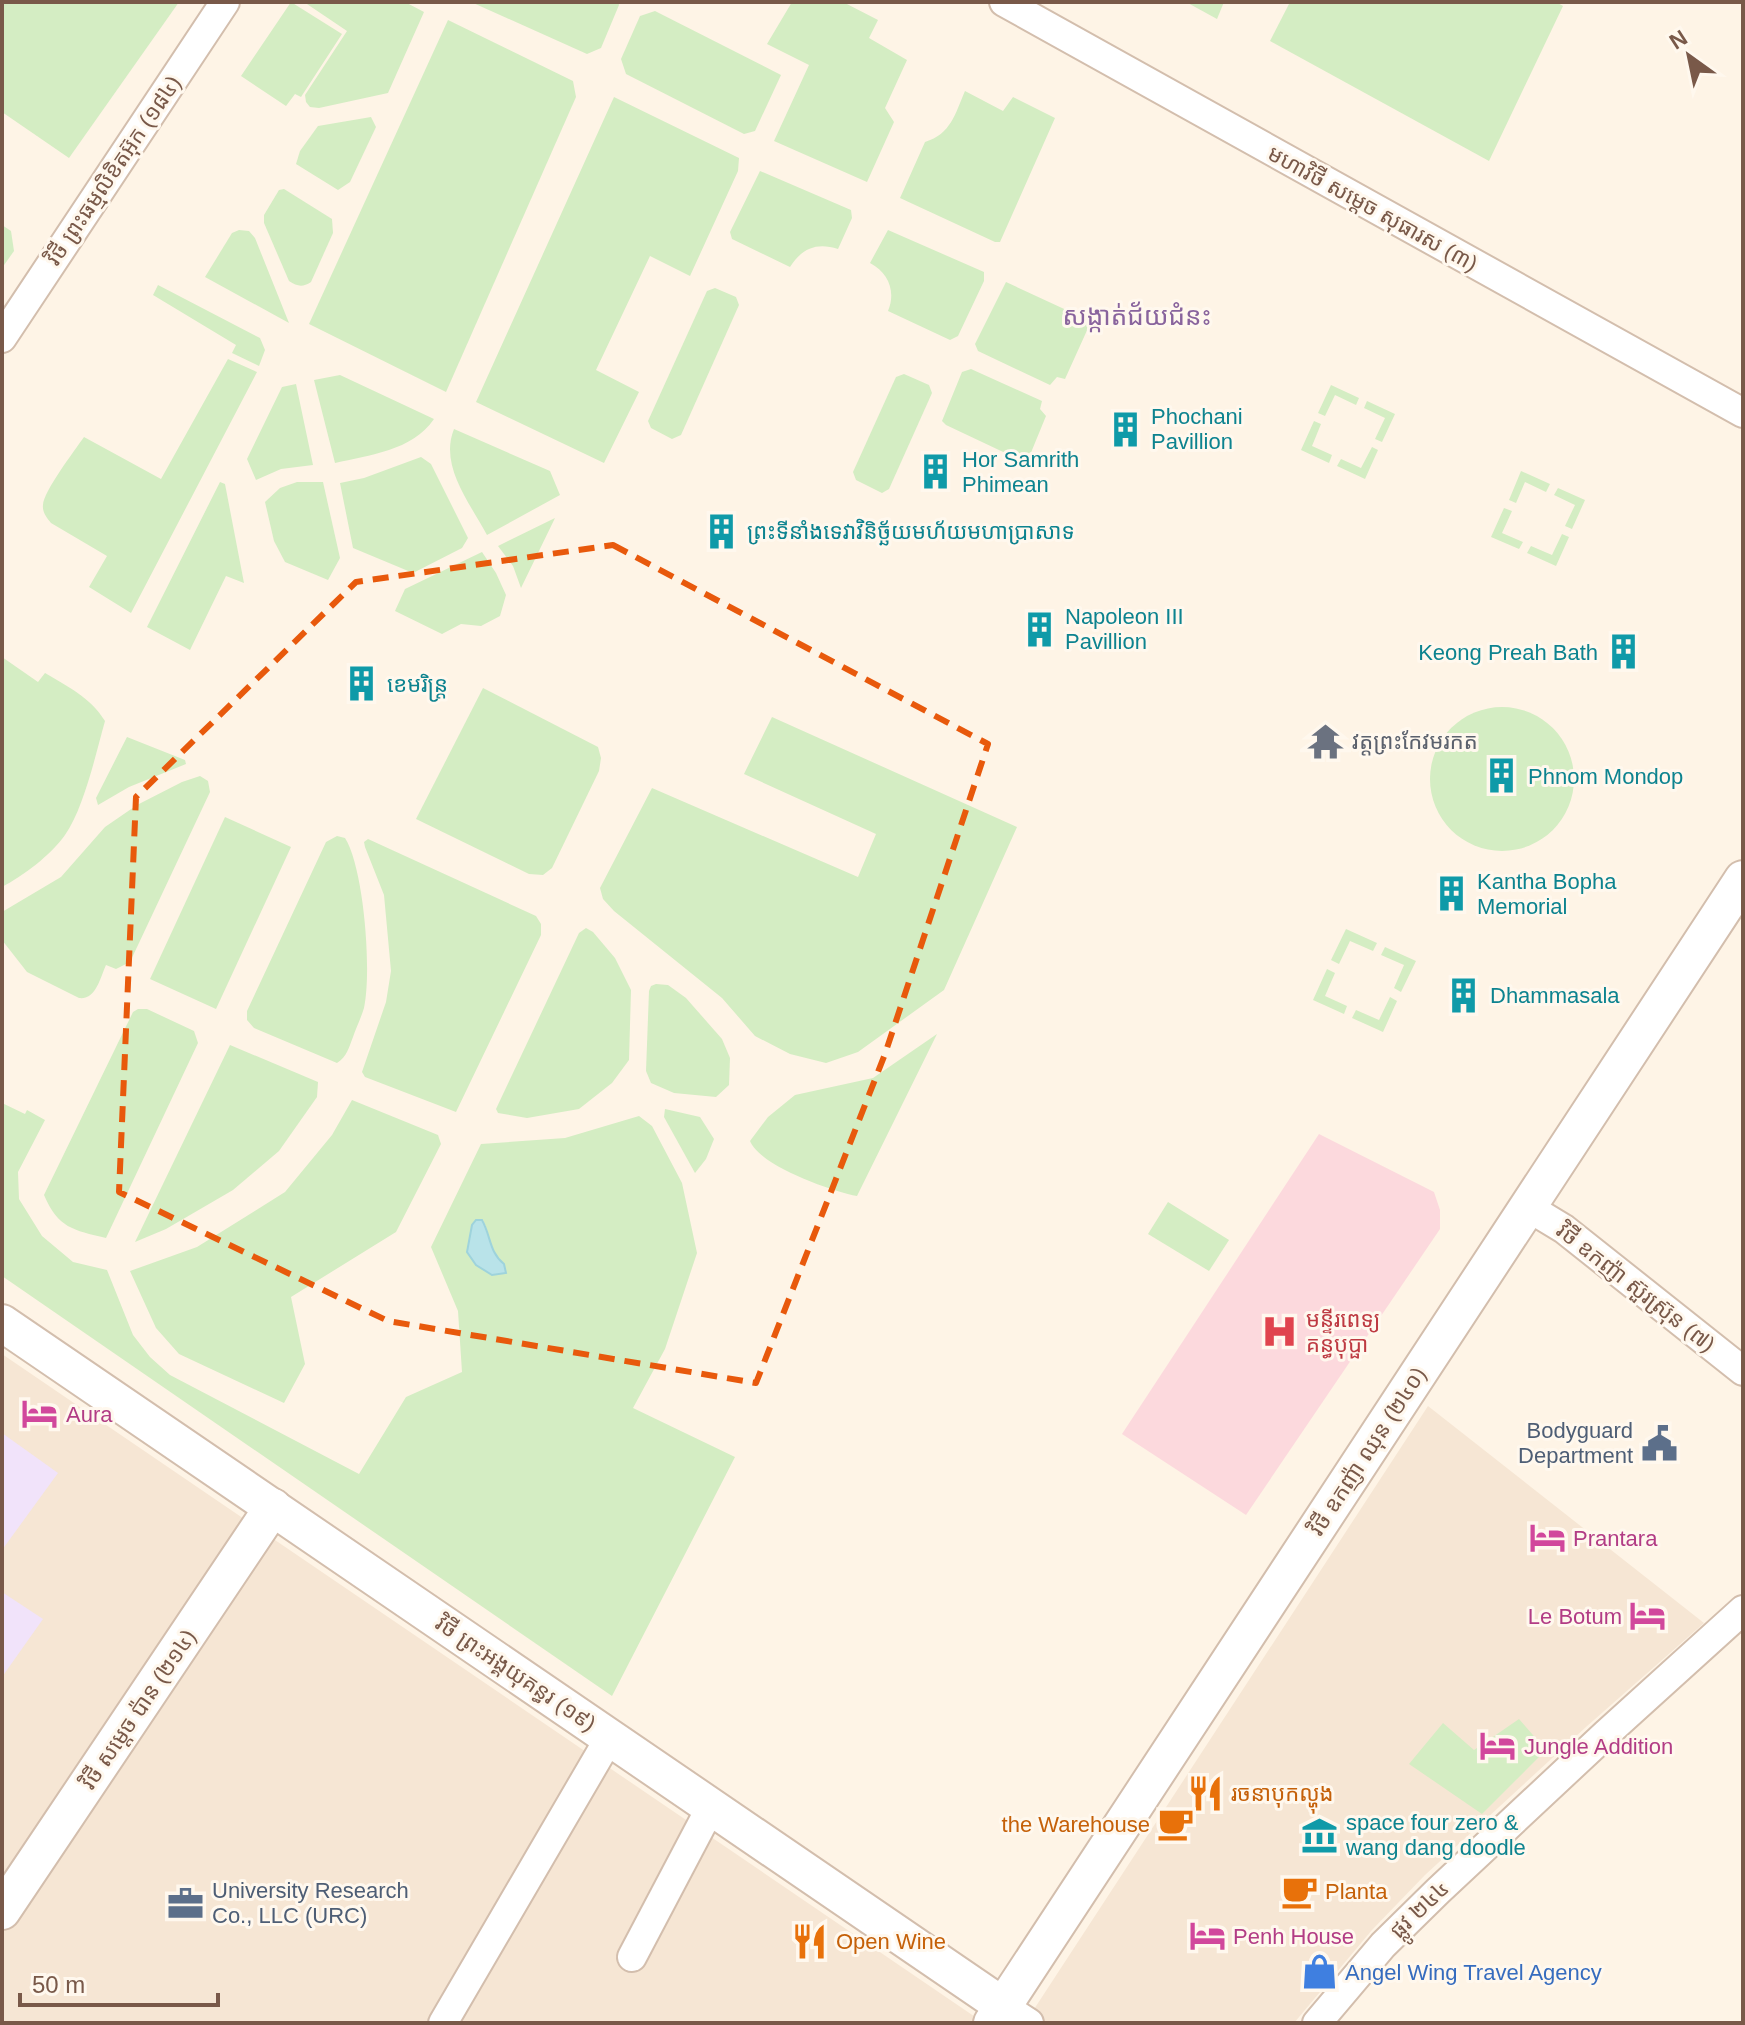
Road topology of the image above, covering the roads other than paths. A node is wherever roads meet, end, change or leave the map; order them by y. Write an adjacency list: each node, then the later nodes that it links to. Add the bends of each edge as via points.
1 (225, 2): 3 (street, វិថី ព្រះធម្មលិខិតអ៊ុក (១៨៤))
2 (1004, 2): 4 (street, មហាវិថី សម្តេច សុធារស (៣))
3 (2, 338)
4 (1743, 413)
5 (1743, 879): 6 (street, វិថី ឧកញ៉ា ឈុន (២៤០))
6 (1526, 1206): 8 (street, វិថី ឧកញ៉ា ស៊ួរស៊្រុន (៧), via 1564,1229); 15 (street, វិថី ឧកញ៉ា ឈុន (២៤០))
7 (2, 1323): 9 (street, វិថី ព្រះអង្គយុគន្ធរ (១៩))
8 (1743, 1371)
9 (273, 1507): 11 (street, វិថី ព្រះអង្គយុគន្ធរ (១៩)); 13 (street, វិថី សម្តេច ប៉ាន (២១៤))
10 (1743, 1610): 17 (street, ផ្លូវ ២៤៤, via 1438,1891 1383,1945)
11 (610, 1737): 12 (street, វិថី ព្រះអង្គយុគន្ធរ (១៩)); 16 (street)
12 (711, 1807): 14 (street); 15 (street, វិថី ព្រះអង្គយុគន្ធរ (១៩))
13 (2, 1911)
14 (632, 1957)
15 (1008, 2017)
16 (443, 2023)
17 (1317, 2023)

